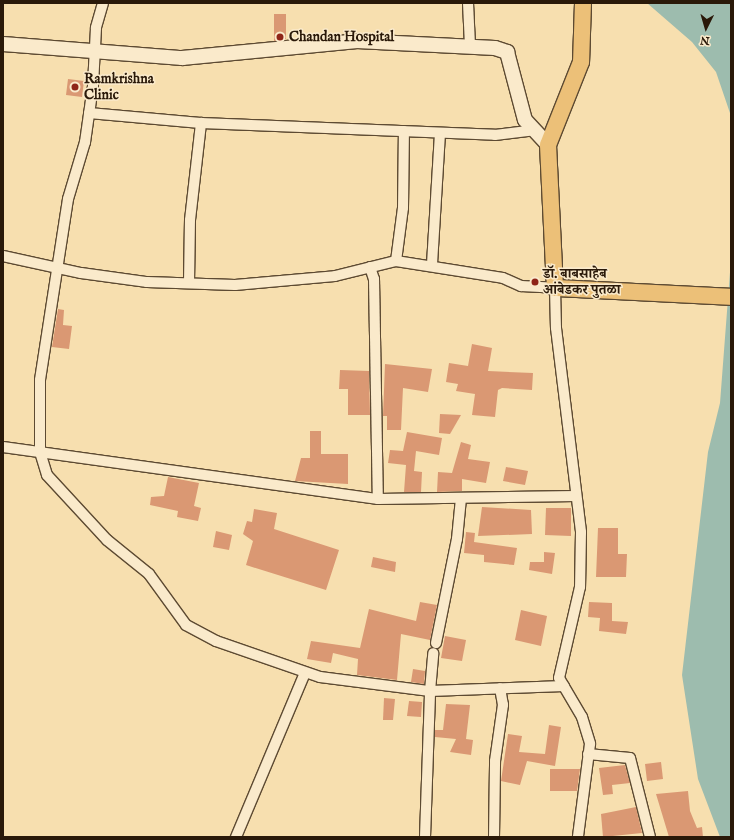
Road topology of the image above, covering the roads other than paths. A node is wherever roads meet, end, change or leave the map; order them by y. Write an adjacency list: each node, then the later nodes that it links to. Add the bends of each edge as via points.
1 (103, 3): 6 (street, via 96,28)
2 (468, 3): 5 (street)
3 (583, 3): 12 (main road, via 581,62)
4 (3, 44): 6 (street)
5 (470, 46): 6 (street, via 357,41 182,58); 10 (street, via 507,52 525,120)
6 (96, 52): 7 (street)
7 (89, 113): 8 (street); 17 (street, via 68,199)
8 (201, 123): 9 (street); 18 (street, via 190,220)
9 (404, 130): 11 (street); 14 (street, via 404,208)
10 (534, 130): 11 (street, via 495,135); 12 (street)
11 (440, 133): 15 (street)
12 (548, 145): 19 (main road)
13 (3, 256): 17 (street)
14 (396, 261): 15 (street); 16 (street)
15 (432, 264): 19 (street, via 503,278 521,286)
16 (370, 267): 18 (street, via 335,276 235,285); 25 (street, via 374,279)
17 (56, 268): 18 (street, via 147,282); 22 (street, via 40,380)
18 (189, 283)
19 (555, 288): 20 (main road); 23 (street, via 556,328)
20 (731, 297)
21 (3, 447): 22 (street)
22 (40, 452): 25 (street); 26 (street, via 47,475 107,540 148,574 186,625 216,641)
23 (576, 496): 24 (street); 27 (street, via 582,532 580,587 559,678)
24 (461, 498): 25 (street); 29 (street, via 457,538 435,648)
25 (378, 499)
26 (305, 673): 29 (street); 31 (street)
27 (564, 686): 28 (street); 30 (street, via 582,718 590,744)
28 (500, 688): 29 (street); 33 (street, via 503,705 495,761)
29 (430, 691): 32 (street)
30 (588, 754): 34 (street); 35 (street, via 630,758)
31 (236, 837)
32 (425, 837)
33 (494, 837)
34 (578, 837)
35 (650, 837)

